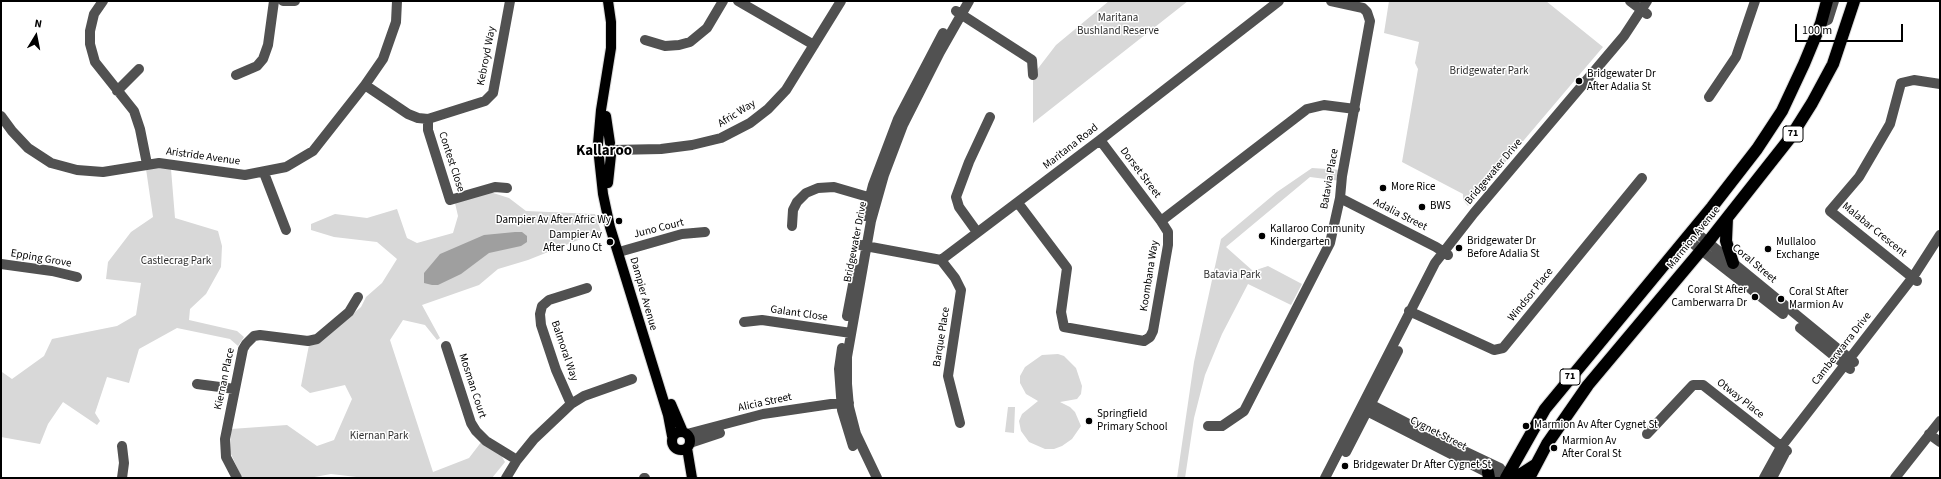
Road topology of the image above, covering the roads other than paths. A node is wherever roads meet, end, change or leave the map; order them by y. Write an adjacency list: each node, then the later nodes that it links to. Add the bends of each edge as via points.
1 (103, 1): 33 (street, via 94,14 90,44 95,62)
2 (274, 1): 29 (street, via 268,46 263,59 257,66)
3 (283, 1): 4 (street)
4 (295, 1)
5 (397, 1): 32 (street, Aristride Avenue, via 396,22 386,52)
6 (510, 1): 38 (street, Kebroyd Way, via 493,93 485,101)
7 (608, 1): 40 (main road, via 611,48 600,110)
8 (614, 1): 41 (main road, Dampier Avenue, via 617,49 606,123)
9 (723, 1): 26 (street, via 707,28 690,42 679,46 665,46)
10 (738, 1): 27 (street)
11 (841, 1): 27 (street, Afric Way)
12 (962, 1): 23 (street, Bridgewater Drive)
13 (969, 1): 23 (street, Bridgewater Drive)
14 (1279, 1): 39 (street, Maritana Road)
15 (1331, 1): 35 (street, Batavia Place, via 1358,7 1367,12 1370,21)
16 (1630, 1): 24 (street)
17 (1647, 1): 24 (street, Bridgewater Drive)
18 (1655, 1): 24 (street, Bridgewater Drive)
19 (1755, 1): 34 (street, via 1736,57)
20 (1827, 1): 25 (highway, Marmion Avenue / 71)
21 (1834, 1): 25 (street, via 1828,20)
22 (1854, 1): 50 (highway, Marmion Avenue / 71, via 1833,64 1812,103 1790,138)
23 (958, 13): 30 (street, via 1032,60); 48 (street, Bridgewater Drive, via 903,125)
24 (1644, 13): 62 (street, Bridgewater Drive, via 1623,48)
25 (1821, 23): 56 (highway, Marmion Avenue / 71, via 1782,111 1757,149)
26 (646, 40)
27 (814, 45): 41 (street, Afric Way, via 786,90 768,109 750,123 722,138 692,146 662,149)
28 (139, 69): 33 (street)
29 (236, 75)
30 (1033, 75)
31 (1940, 84): 67 (street, Malabar Crescent, via 1914,80 1901,83 1890,124 1859,177 1830,211)
32 (366, 85): 38 (street, via 408,114); 44 (street, Aristride Avenue, via 313,151 286,167)
33 (117, 91): 43 (street, via 134,111)
34 (1709, 97)
35 (1354, 109): 47 (street, Batavia Place); 51 (street, via 1324,104 1307,109)
36 (1, 117): 43 (street, Aristride Avenue, via 28,148 51,163 77,170 103,172)
37 (990, 117): 55 (street, via 956,197 957,204)
38 (428, 119): 46 (street, Contest Close, via 428,130 450,200 495,187)
39 (1100, 140): 49 (street, Maritana Road); 51 (street, Dorset Street)
40 (598, 144): 41 (main road, via 604,141); 42 (main road, via 596,150)
41 (611, 149): 42 (main road, via 604,158); 61 (main road, Dampier Avenue, via 608,186)
42 (599, 157): 61 (main road, Dampier Avenue, via 610,226)
43 (147, 164): 44 (street, Aristride Avenue, via 159,163 245,175)
44 (264, 172): 53 (street)
45 (1642, 178): 70 (street, Windsor Place, via 1503,348 1494,350)
46 (507, 188)
47 (1340, 198): 62 (street, Adalia Street); 83 (street, Batavia Place, via 1327,250 1244,411 1222,426)
48 (874, 199): 52 (street, via 834,187 818,188 806,193 797,202 793,210); 58 (street, Bridgewater Drive)
49 (1018, 203): 51 (street, Koombana Way, via 1067,268 1061,312 1064,327 1137,341 1144,341 1150,337 1154,326 1169,240 1168,232); 55 (street, Maritana Road)
50 (1727, 218): 59 (highway, Marmion Avenue / 71); 64 (highway, via 1726,241)
51 (1161, 220)
52 (792, 226)
53 (286, 230)
54 (705, 232): 61 (street, Juno Court, via 682,234)
55 (977, 232): 63 (street, Maritana Road)
56 (1690, 234): 59 (street, Coral Street); 103 (highway, Marmion Avenue / 71, via 1545,409)
57 (1940, 235): 67 (street, Camberwarra Drive)
58 (863, 246): 63 (street); 72 (street, Bridgewater Drive)
59 (1705, 246): 64 (street, Coral Street); 74 (street, Coral Street); 92 (highway, Marmion Avenue / 71, via 1588,385)
60 (1940, 247): 67 (street, Camberwarra Drive)
61 (622, 251): 86 (main road, Dampier Avenue); 87 (main road, Dampier Avenue)
62 (1446, 254): 70 (street, Bridgewater Drive)
63 (941, 260): 82 (street, Barque Place, via 956,278 961,290 948,376)
64 (1733, 263): 74 (street, Coral Street)
65 (1, 264): 66 (street, Epping Grove)
66 (77, 277)
67 (1915, 279): 74 (street, Camberwarra Drive)
68 (587, 288): 78 (street, Balmoral Way, via 549,300 542,306 540,314 541,325 556,370)
69 (358, 297): 77 (street, Kiernan Place, via 349,312 317,339 308,341 260,334 249,340 243,349)
70 (1412, 312): 80 (street, Bridgewater Drive)
71 (744, 322): 72 (street, Galant Close, via 762,320)
72 (848, 333): 79 (street, Bridgewater Drive)
73 (446, 346): 91 (street, Mosman Court, via 471,423 486,440)
74 (1850, 363): 90 (street, Camberwarra Drive)
75 (632, 379): 78 (street, via 584,396)
76 (196, 384): 77 (street)
77 (235, 389): 95 (street, Kiernan Place, via 225,448 228,464)
78 (571, 404): 91 (street, via 544,428)
79 (845, 406): 87 (street, Alicia Street, via 763,414); 99 (street, Bridgewater Drive, via 849,435); 100 (street, Bridgewater Drive)
80 (1366, 406): 93 (street, Cygnet Street); 101 (street, Bridgewater Drive); 102 (street, Bridgewater Drive); 103 (street, Cygnet Street, via 1500,468)
81 (1940, 421): 85 (street)
82 (960, 423)
83 (1208, 426)
84 (1647, 434): 90 (street, Otway Place, via 1693,385 1703,385)
85 (1929, 434): 88 (street); 107 (street)
86 (672, 436): 87 (main road, via 677,432); 87 (main road, Dampier Avenue, via 672,445)
87 (685, 441): 97 (main road, Dampier Avenue, via 682,461); 98 (main road, Dampier Avenue)
88 (1940, 442)
89 (122, 446): 94 (street)
90 (1784, 449): 105 (street, Camberwarra Drive); 106 (street, Camberwarra Drive)
91 (517, 460): 96 (street)
92 (1535, 465): 103 (highway, via 1521,474); 104 (highway, Marmion Avenue / 71)
93 (1489, 475): 103 (street, Cygnet Street)
94 (122, 478)
95 (237, 478)
96 (506, 478)
97 (686, 478)
98 (692, 478)
99 (869, 478)
100 (877, 478)
101 (1325, 478)
102 (1333, 478)
103 (1507, 478)
104 (1529, 478)
105 (1764, 478)
106 (1772, 478)
107 (1895, 478)

